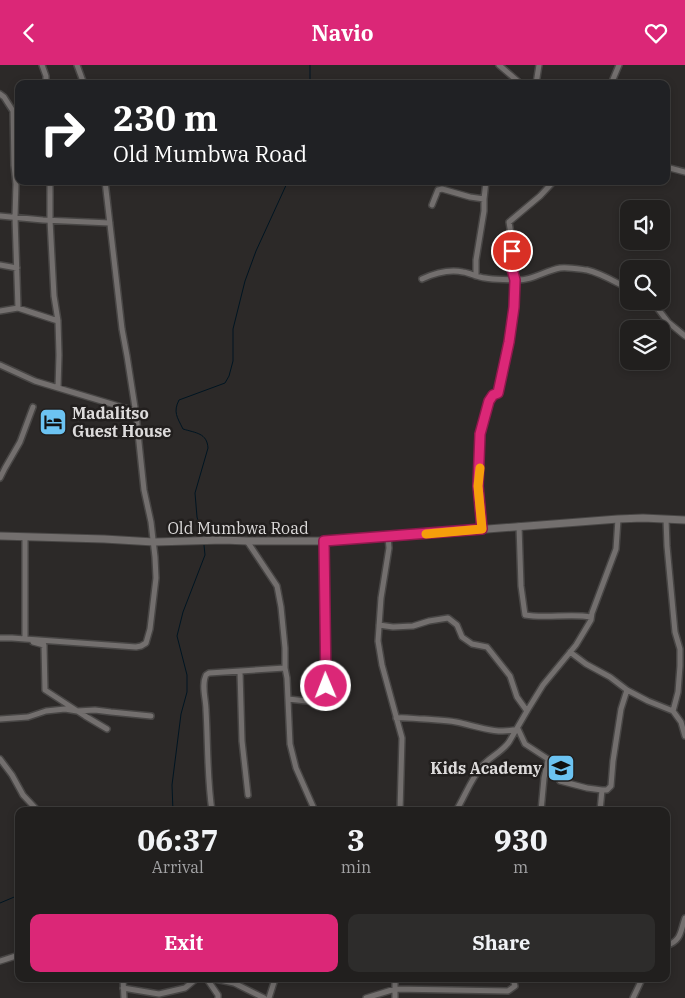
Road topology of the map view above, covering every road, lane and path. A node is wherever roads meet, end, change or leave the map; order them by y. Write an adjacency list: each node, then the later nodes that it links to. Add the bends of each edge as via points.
1 (42, 65): 6 (street)
2 (77, 65): 7 (street)
3 (499, 65): 8 (street)
4 (540, 65): 9 (street)
5 (619, 65): 10 (street)
6 (46, 80)
7 (83, 80)
8 (516, 80)
9 (537, 80)
10 (613, 80)
11 (0, 94): 12 (street, via 13,111)
12 (15, 127)
13 (15, 150): 16 (street)
14 (670, 168): 15 (street)
15 (685, 172)
16 (15, 174)
17 (16, 185): 25 (street)
18 (50, 185): 26 (street)
19 (105, 185): 27 (street)
20 (486, 185): 22 (street)
21 (550, 185): 32 (street, via 509,222)
22 (484, 199): 23 (street, via 442,189 438,190); 30 (street)
23 (432, 205)
24 (0, 216): 25 (street)
25 (15, 217): 26 (street); 29 (street)
26 (50, 220): 27 (street); 37 (street)
27 (110, 223): 42 (street)
28 (0, 265): 29 (street)
29 (17, 268): 34 (street)
30 (476, 276): 31 (street, via 450,271 433,273); 32 (street)
31 (422, 279)
32 (515, 280): 33 (street, via 562,268 594,272); 48 (street, via 509,342 498,393 489,401 480,434 478,486)
33 (620, 285)
34 (18, 308): 36 (street); 37 (street)
35 (659, 310): 38 (street)
36 (0, 311)
37 (58, 321): 40 (street)
38 (685, 336)
39 (0, 365): 40 (street)
40 (58, 389): 42 (street)
41 (33, 407): 43 (street, via 20,442)
42 (135, 411): 52 (street)
43 (0, 478)
44 (618, 519): 45 (main road, Old Mumbwa Road); 47 (main road, Old Mumbwa Road); 55 (street, via 616,549)
45 (666, 519): 46 (main road, Old Mumbwa Road); 63 (street, via 675,632 680,649)
46 (685, 520)
47 (519, 526): 48 (main road, Old Mumbwa Road); 55 (street, via 520,586 525,615)
48 (482, 529): 51 (main road, Old Mumbwa Road)
49 (0, 536): 50 (main road, Old Mumbwa Road)
50 (25, 537): 52 (main road, Old Mumbwa Road); 58 (street)
51 (388, 537): 54 (main road, Old Mumbwa Road); 56 (street)
52 (154, 541): 53 (main road, Old Mumbwa Road); 58 (street, via 156,578 146,643 136,647)
53 (247, 541): 54 (main road, Old Mumbwa Road); 60 (street, via 277,586)
54 (324, 541): 65 (street, via 324,695 319,701)
55 (591, 617): 59 (street)
56 (379, 625): 67 (street, via 413,626 448,618 462,637 492,652 510,677); 70 (street, via 382,665)
57 (0, 638): 58 (street)
58 (25, 639): 66 (street, via 44,645 45,690)
59 (570, 652): 64 (street); 67 (street)
60 (285, 668): 61 (street); 65 (street)
61 (240, 672): 79 (street); 81 (street, via 209,673 204,682)
62 (685, 676): 63 (street)
63 (678, 683): 68 (street)
64 (627, 690): 68 (street); 78 (street, via 621,709 611,787)
65 (288, 699): 82 (street, via 293,756)
66 (77, 711): 69 (street); 71 (street, via 65,709); 73 (street)
67 (527, 711): 74 (street)
68 (674, 711): 72 (street)
69 (151, 716)
70 (396, 718): 74 (street, via 445,720 486,730); 83 (street, via 402,738)
71 (0, 719)
72 (683, 723): 75 (street)
73 (106, 729)
74 (518, 729): 77 (street, via 525,744); 84 (street, via 506,747 477,772)
75 (685, 737)
76 (0, 759): 80 (street)
77 (548, 759): 78 (street, via 560,781); 85 (street)
78 (602, 790): 86 (street)
79 (248, 795)
80 (34, 807)
81 (212, 807)
82 (314, 807)
83 (400, 807)
84 (458, 807)
85 (541, 807)
86 (600, 807)
87 (685, 918): 88 (street, via 677,941)
88 (670, 944)
89 (15, 956): 90 (street)
90 (0, 961)
91 (123, 982): 99 (street)
92 (192, 982): 99 (street, via 185,988 159,994)
93 (209, 982): 102 (street)
94 (229, 982): 103 (street)
95 (273, 982): 104 (street)
96 (395, 982): 100 (street)
97 (513, 982): 100 (street, via 514,986 508,991)
98 (641, 982): 107 (street)
99 (123, 988): 101 (street)
100 (395, 989): 105 (street); 106 (street)
101 (124, 998)
102 (218, 998)
103 (264, 998)
104 (269, 998)
105 (366, 998)
106 (395, 998)
107 (633, 998)

